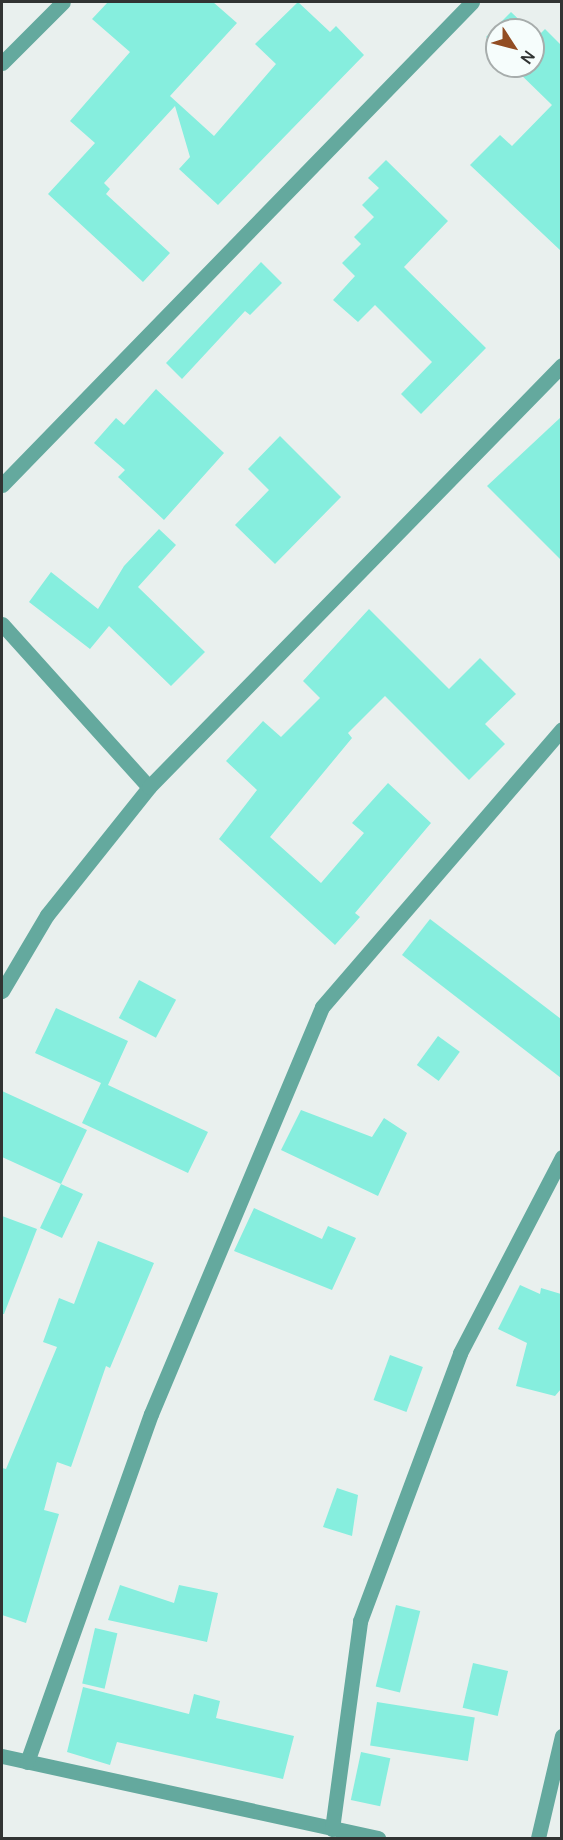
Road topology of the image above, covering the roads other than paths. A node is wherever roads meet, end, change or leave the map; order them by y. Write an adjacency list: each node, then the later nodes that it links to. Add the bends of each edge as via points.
1 (63, 2): 3 (street)
2 (472, 2): 5 (street)
3 (2, 63)
4 (561, 364): 8 (street)
5 (2, 485)
6 (2, 624): 8 (street)
7 (561, 729): 13 (street, via 322,1007 150,1414)
8 (149, 788): 9 (street, via 47,915)
9 (2, 990)
10 (561, 1157): 14 (street, via 460,1353 360,1621)
11 (561, 1736): 16 (street)
12 (2, 1756): 13 (street)
13 (27, 1762): 14 (street)
14 (332, 1829): 15 (street)
15 (378, 1839)
16 (538, 1839)

